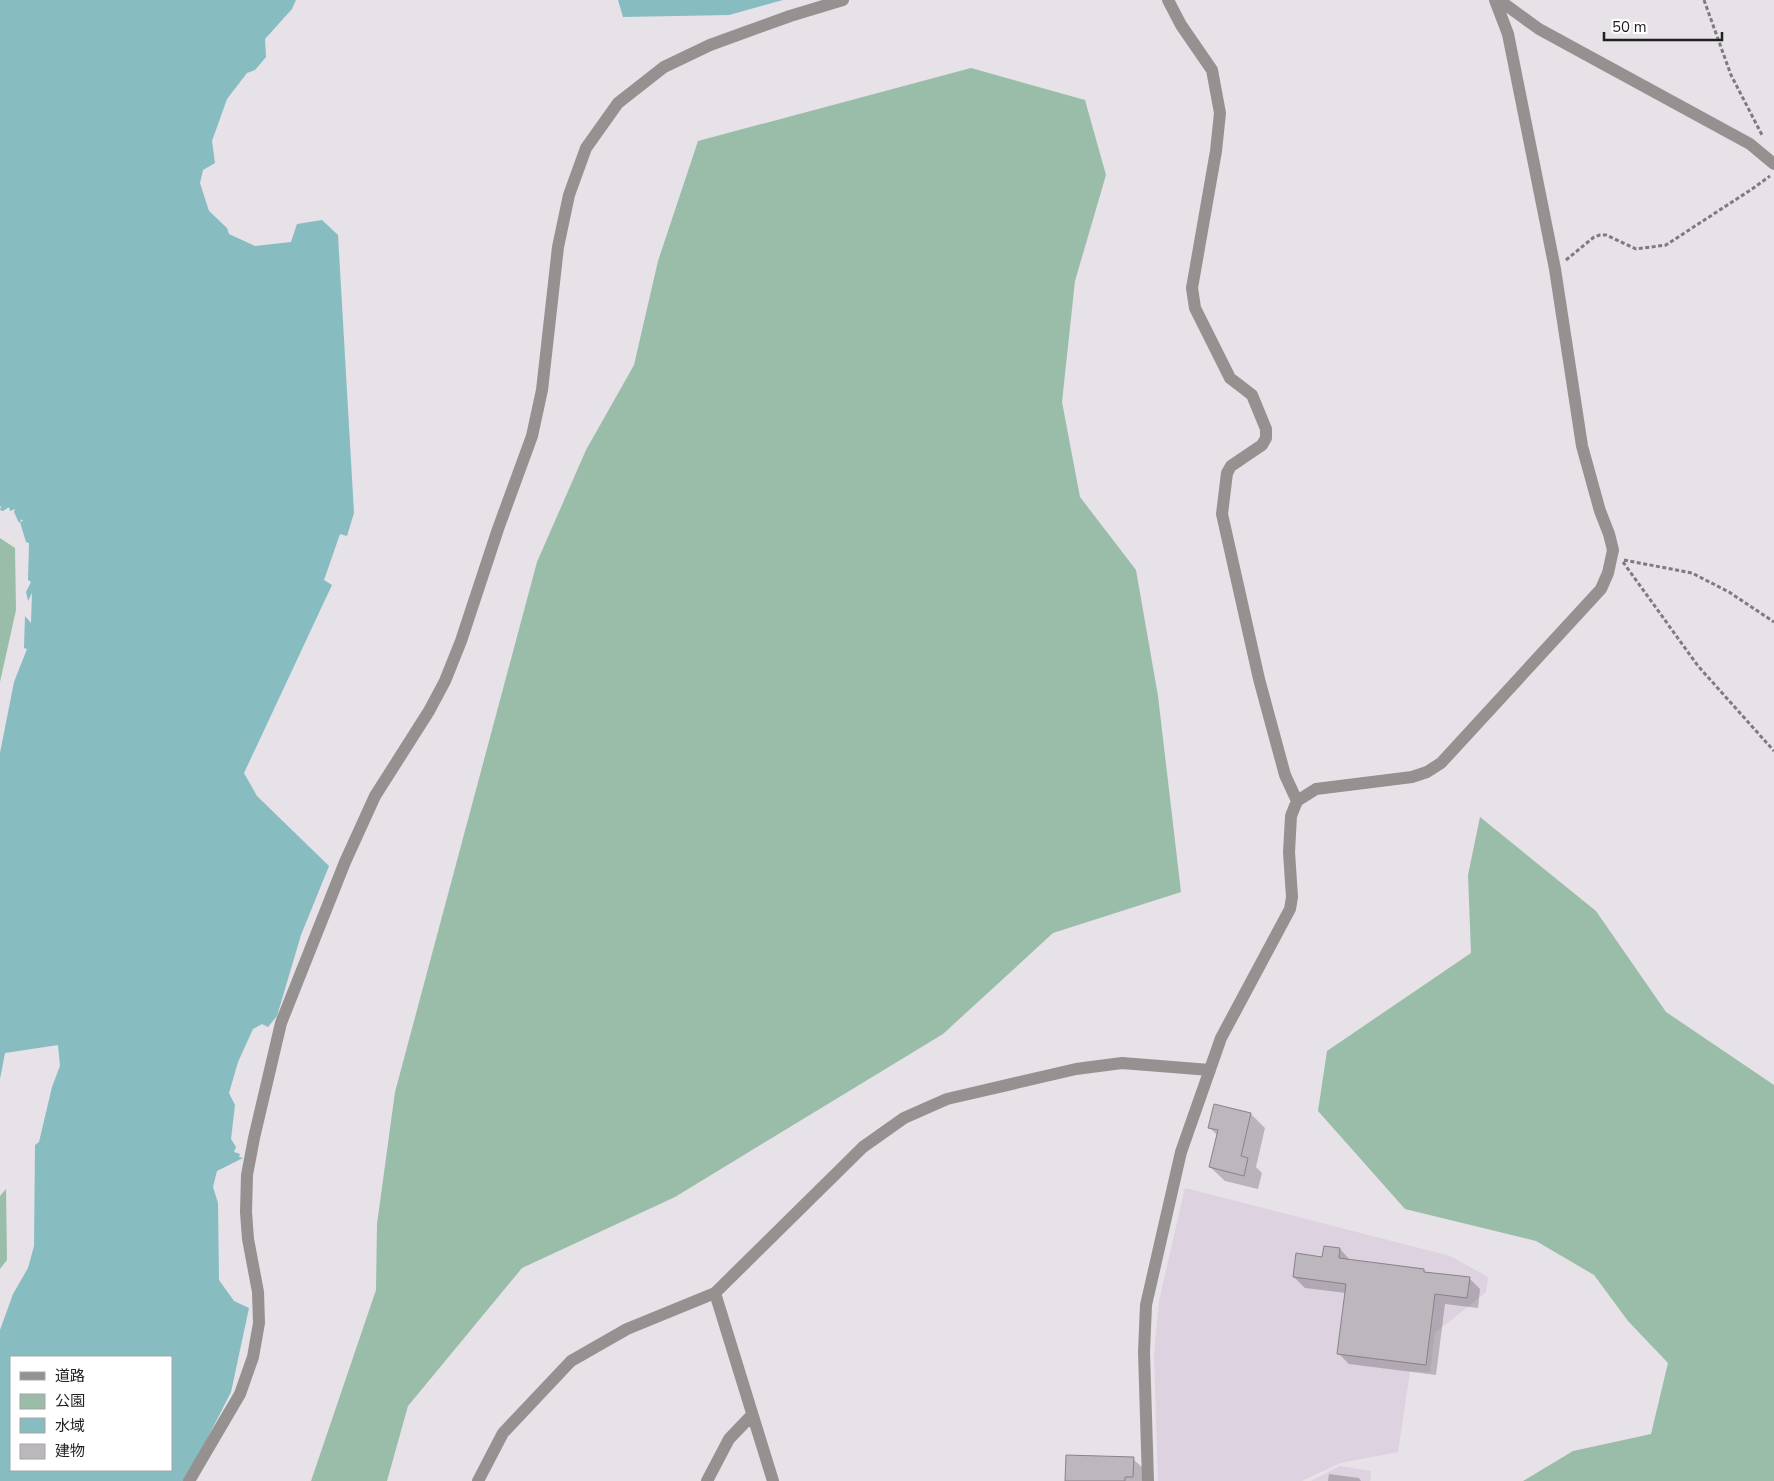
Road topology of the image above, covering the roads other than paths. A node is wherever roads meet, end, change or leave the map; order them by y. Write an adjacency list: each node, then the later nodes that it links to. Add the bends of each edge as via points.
1 (843, 0): 10 (street, via 710,45 664,67 618,103 586,148 568,195 558,247 542,390 532,436 461,642 430,711 375,796 344,862 281,1023 247,1175 248,1239 258,1292 259,1323 253,1357 240,1394)
2 (1168, 0): 6 (street, via 1212,70 1220,113 1192,288 1195,308 1230,378 1252,395 1266,429 1262,444 1226,473 1222,514 1259,678 1285,775)
3 (1495, 0): 6 (street, via 1508,34 1555,269 1582,446 1613,550 1608,573 1600,589 1441,763 1412,777 1316,789)
4 (1499, 0): 5 (street, via 1539,29)
5 (1773, 156)
6 (1297, 800): 7 (street, via 1291,816 1290,910 1221,1038)
7 (1210, 1070): 8 (street, via 1122,1063 1085,1068 947,1099 912,1114 862,1147); 14 (street, via 1181,1152 1146,1305 1144,1352)
8 (715, 1293): 9 (street); 11 (street, via 627,1329 571,1361 504,1433)
9 (752, 1415): 12 (street, via 728,1439); 13 (street)
10 (189, 1481)
11 (478, 1481)
12 (707, 1481)
13 (773, 1481)
14 (1148, 1481)

